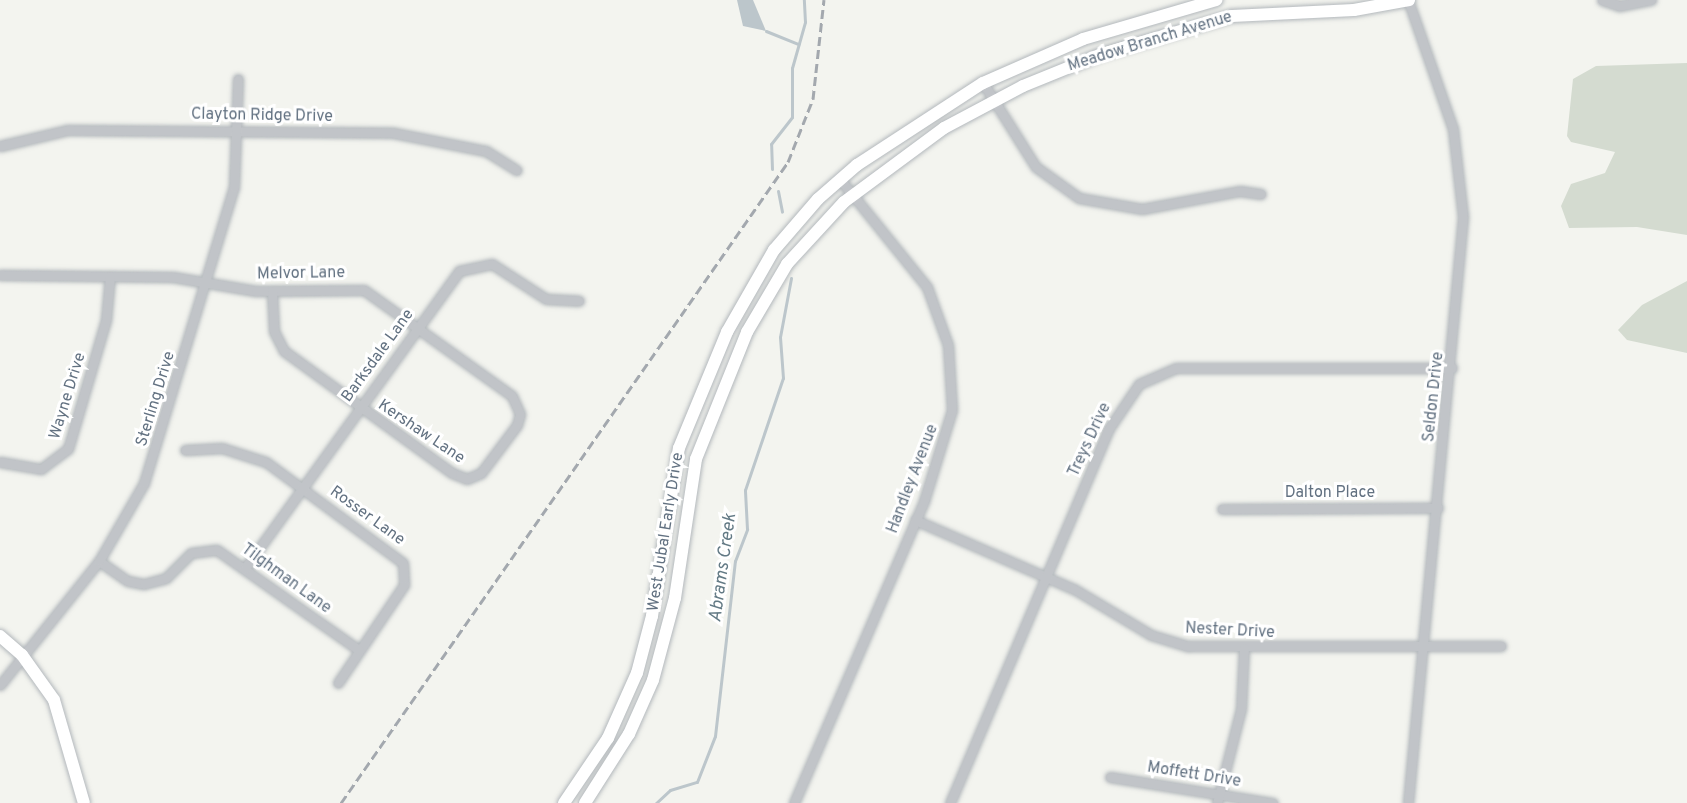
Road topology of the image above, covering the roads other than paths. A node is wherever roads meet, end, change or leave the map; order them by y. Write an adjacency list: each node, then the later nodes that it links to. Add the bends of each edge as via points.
1 (1216, 0): 7 (main road, Meadow Branch Avenue, via 1083,39)
2 (1408, 0): 5 (main road, Meadow Branch Avenue, via 1354,10); 21 (street, Seldon Drive, via 1445,100 1463,189)
3 (1602, 0): 4 (street, via 1619,6)
4 (1651, 0)
5 (1276, 5): 8 (main road, Meadow Branch Avenue, via 1102,54)
6 (238, 79): 9 (street, Sterling Drive)
7 (983, 83): 8 (street); 12 (main road, Meadow Branch Avenue, via 904,131)
8 (993, 100): 13 (main road, Meadow Branch Avenue, via 925,140); 14 (street, via 1036,167 1090,202 1142,209 1240,192)
9 (238, 130): 10 (street, Clayton Ridge Drive, via 67,130); 11 (street, Clayton Ridge Drive, via 422,136 486,151); 17 (street, Sterling Drive, via 234,187)
10 (0, 147)
11 (516, 171)
12 (840, 179): 13 (street, Handley Avenue); 44 (main road, West Jubal Early Drive, via 774,250 727,332 680,448 652,616 637,673 608,738)
13 (853, 194): 29 (street, Handley Avenue, via 921,278 948,345 953,389 949,432); 45 (main road, West Jubal Early Drive, via 791,259 747,332 696,459 673,607 653,680 629,734)
14 (1261, 194)
15 (0, 275): 16 (street, Melvor Lane)
16 (110, 276): 17 (street, Melvor Lane); 25 (street, Wayne Drive, via 106,320 68,449 41,469)
17 (206, 282): 18 (street, Melvor Lane); 30 (street, Sterling Drive, via 148,473)
18 (272, 291): 20 (street, Melvor Lane, via 364,290); 22 (street, Kershaw Lane, via 274,331 281,348)
19 (579, 300): 20 (street, Barksdale Lane, via 546,299 505,268 480,262 453,277)
20 (417, 326): 22 (street, Barksdale Lane); 23 (street, Melvor Lane, via 515,400 520,417)
21 (1452, 368): 27 (street, Seldon Drive); 32 (street, Treys Drive, via 1176,368 1149,377 1118,411)
22 (360, 406): 23 (street, Kershaw Lane, via 460,477 481,473); 26 (street, Barksdale Lane)
23 (502, 446)
24 (185, 450): 26 (street, Rosser Lane, via 236,450 266,462)
25 (0, 462)
26 (304, 489): 31 (street, Barksdale Lane); 37 (street, Rosser Lane, via 396,554 405,567 404,585)
27 (1438, 508): 28 (street, Dalton Place); 36 (street, Seldon Drive)
28 (1222, 509)
29 (915, 520): 32 (street, Nester Drive); 46 (street, Handley Avenue)
30 (99, 561): 31 (street, Tilghman Lane, via 139,584 162,580 185,557 205,549 221,552); 38 (street, Sterling Drive)
31 (245, 568): 37 (street, Tilghman Lane)
32 (1047, 576): 35 (street, Nester Drive, via 1164,640); 47 (street, Treys Drive)
33 (0, 636): 38 (main road)
34 (1501, 646): 36 (street, Nester Drive)
35 (1244, 648): 36 (street, Nester Drive); 42 (street, via 1241,709)
36 (1425, 648): 49 (street, Seldon Drive)
37 (359, 650): 39 (street, Rosser Lane)
38 (22, 655): 40 (street, Sterling Drive); 43 (main road, via 54,700)
39 (338, 683)
40 (0, 686)
41 (1110, 777): 42 (street, Moffett Drive)
42 (1218, 799): 48 (street, Moffett Drive)
43 (84, 803)
44 (564, 803)
45 (585, 803)
46 (794, 803)
47 (950, 803)
48 (1273, 803)
49 (1408, 803)

